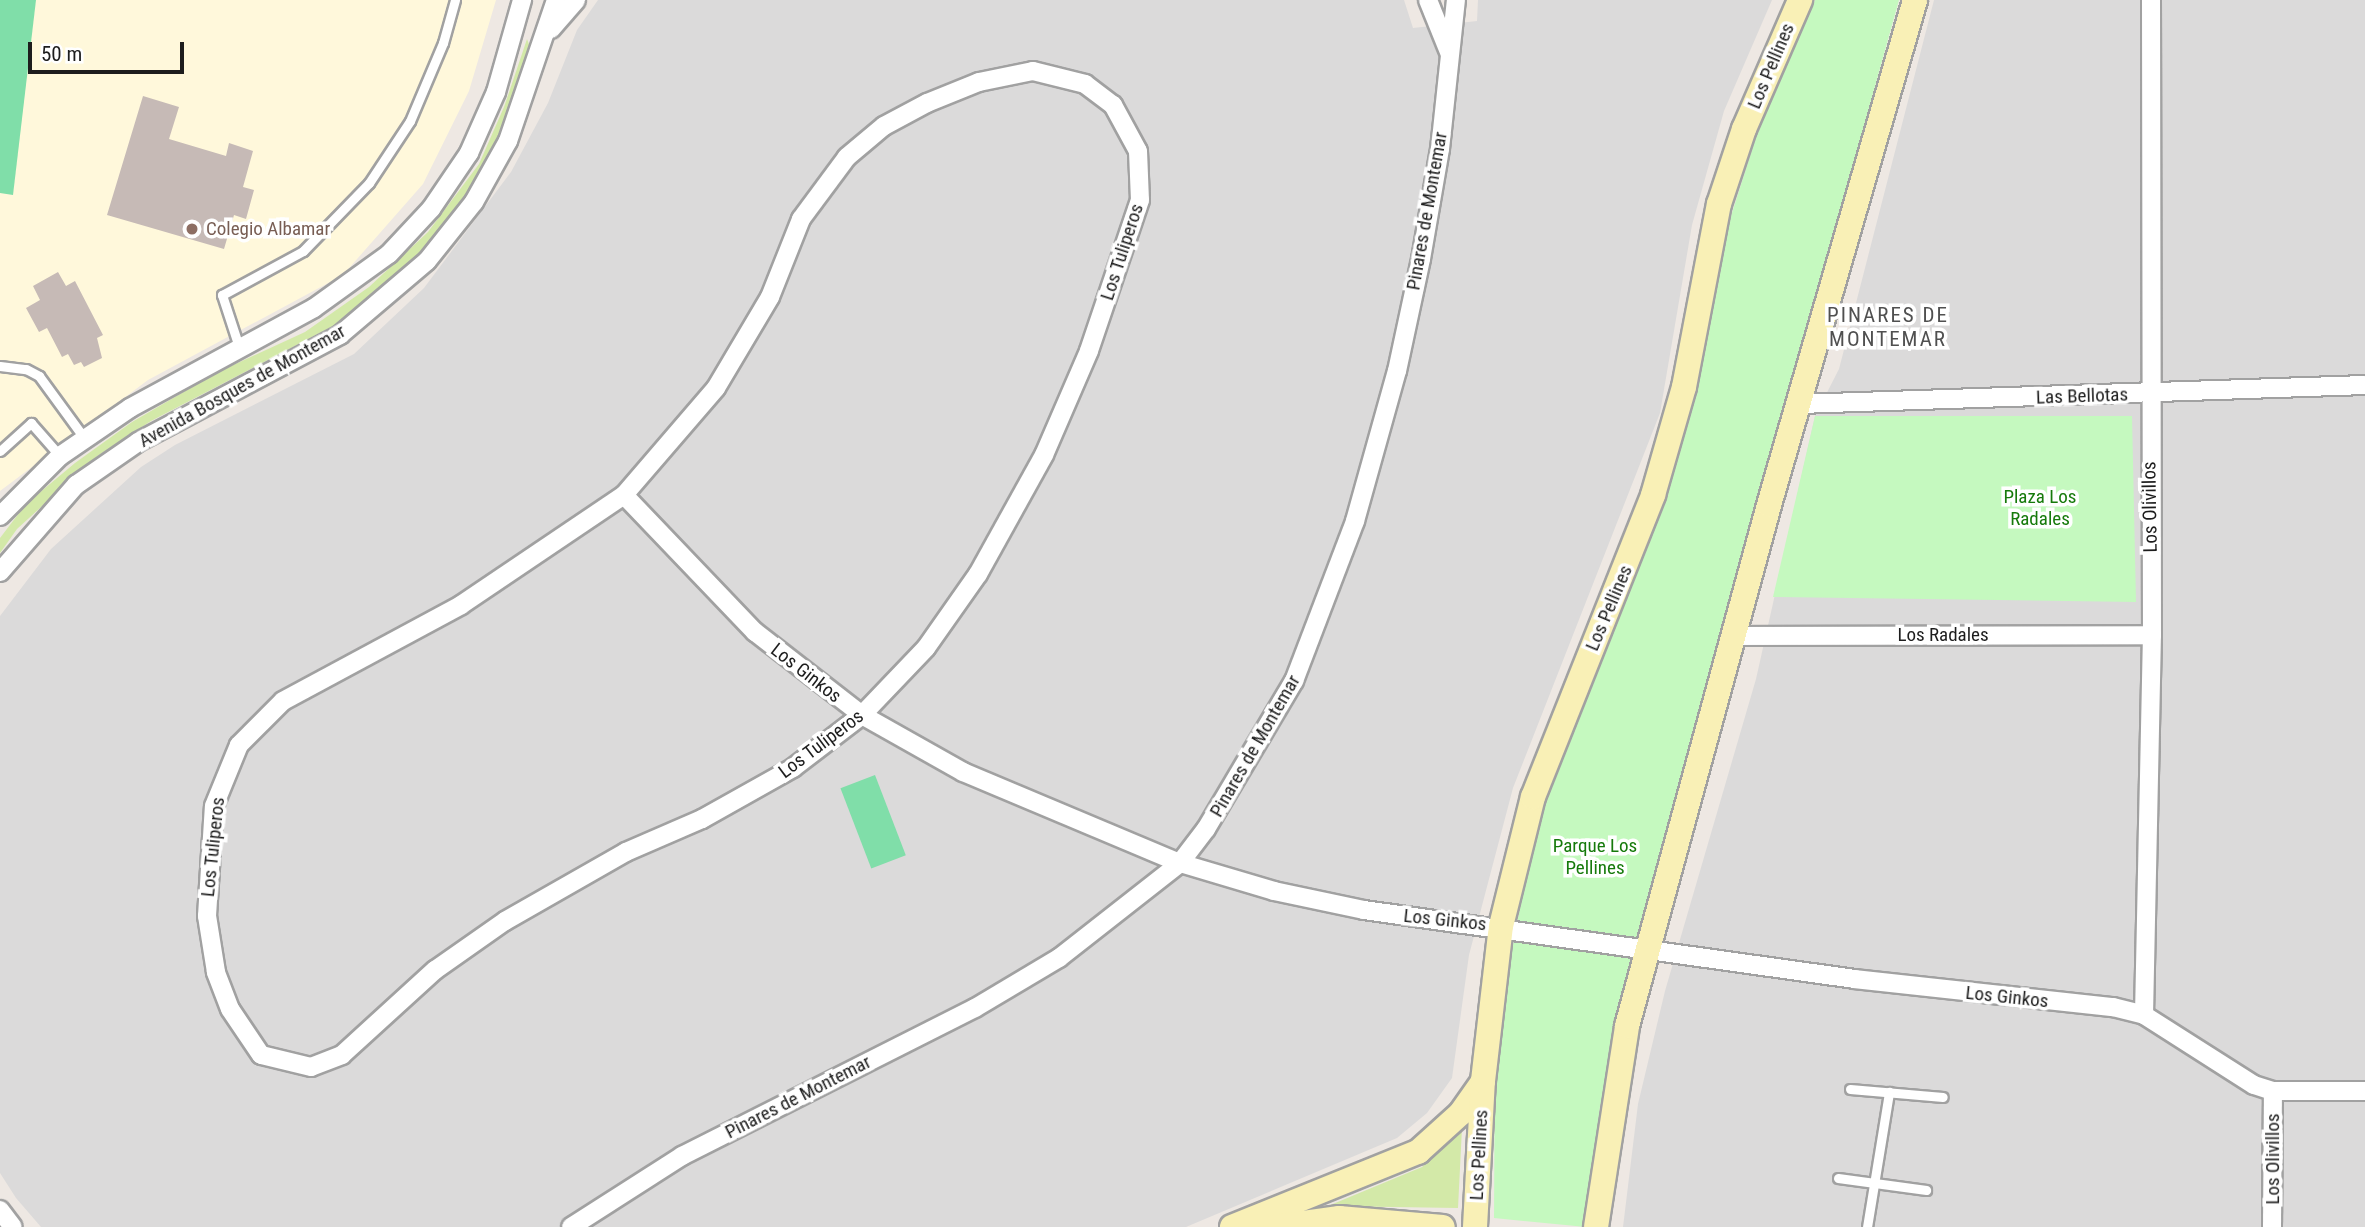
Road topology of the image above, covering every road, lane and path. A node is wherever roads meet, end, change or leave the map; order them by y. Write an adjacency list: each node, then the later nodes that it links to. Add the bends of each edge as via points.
1 (455, 0): 12 (lane, via 443,43 410,121 369,183 303,251 222,295)
2 (522, 0): 12 (street, Avenida Bosques de Montemar, via 484,123 431,209 366,274 314,308)
3 (556, 0): 10 (street, Avenida Bosques de Montemar)
4 (576, 0): 10 (street)
5 (1428, 0): 11 (street, Pinares de Montemar)
6 (1456, 0): 11 (street, Pinares de Montemar)
7 (1800, 0): 27 (main road, Los Pellines, via 1774,55 1724,192 1684,387 1656,484 1532,797)
8 (1915, 0): 16 (main road)
9 (2151, 0): 15 (street, Los Olivillos)
10 (547, 35): 22 (street, Avenida Bosques de Montemar, via 522,109 492,172 451,232 400,288 307,355 149,436 76,485)
11 (1450, 55): 26 (street, Pinares de Montemar, via 1437,163 1397,371 1338,576 1268,732)
12 (239, 347): 17 (street, Avenida Bosques de Montemar, via 130,408)
13 (0, 366): 17 (lane, via 26,369 39,376)
14 (2365, 385): 15 (street, Las Bellotas)
15 (2149, 394): 16 (street, Las Bellotas); 23 (street, Los Olivillos)
16 (1799, 404): 24 (main road)
17 (85, 439): 19 (street, Avenida Bosques de Montemar)
18 (0, 451): 19 (lane, via 31,423)
19 (60, 456): 21 (street, Avenida Bosques de Montemar)
20 (624, 495): 25 (street, Los Ginkos, via 755,632); 25 (street, Los Tuliperos, via 716,388 770,297 815,195 864,141 927,103 1016,73 1069,77 1113,105 1133,135 1142,184 1090,351 1044,456 978,575 926,648); 25 (street, Los Tuliperos, via 461,606 283,701 239,745 214,806 207,916 220,984 230,1009 261,1055 277,1063 311,1067 342,1055 435,970 505,921 626,852 758,789)
21 (0, 516)
22 (0, 572)
23 (2152, 635): 24 (street, Los Radales); 29 (street, Los Olivillos)
24 (1734, 636): 28 (main road)
25 (862, 715): 26 (street, Los Ginkos, via 963,772)
26 (1180, 863): 27 (street, Los Ginkos, via 1330,904); 41 (street, Pinares de Montemar, via 1101,928 1016,985 682,1156)
27 (1501, 926): 28 (street, Los Ginkos); 30 (main road, Los Pellines)
28 (1648, 948): 29 (street, Los Ginkos, via 1969,993 2113,1007); 46 (main road, via 1627,1026)
29 (2144, 1015): 32 (street, Los Ginkos, via 2238,1075)
30 (1483, 1082): 42 (main road, via 1461,1113 1418,1152); 45 (main road, Los Pellines)
31 (1850, 1089): 34 (lane)
32 (2273, 1091): 33 (street, Los Ginkos); 48 (street, Los Olivillos)
33 (2365, 1091)
34 (1889, 1092): 35 (lane); 37 (lane)
35 (1943, 1097)
36 (1838, 1178): 37 (lane)
37 (1874, 1182): 38 (lane); 47 (lane)
38 (1926, 1190)
39 (0, 1210): 40 (street)
40 (13, 1227)
41 (571, 1227)
42 (1232, 1227)
43 (1275, 1227): 44 (main road, via 1339,1218)
44 (1443, 1227)
45 (1475, 1227)
46 (1596, 1227)
47 (1867, 1227)
48 (2272, 1227)

